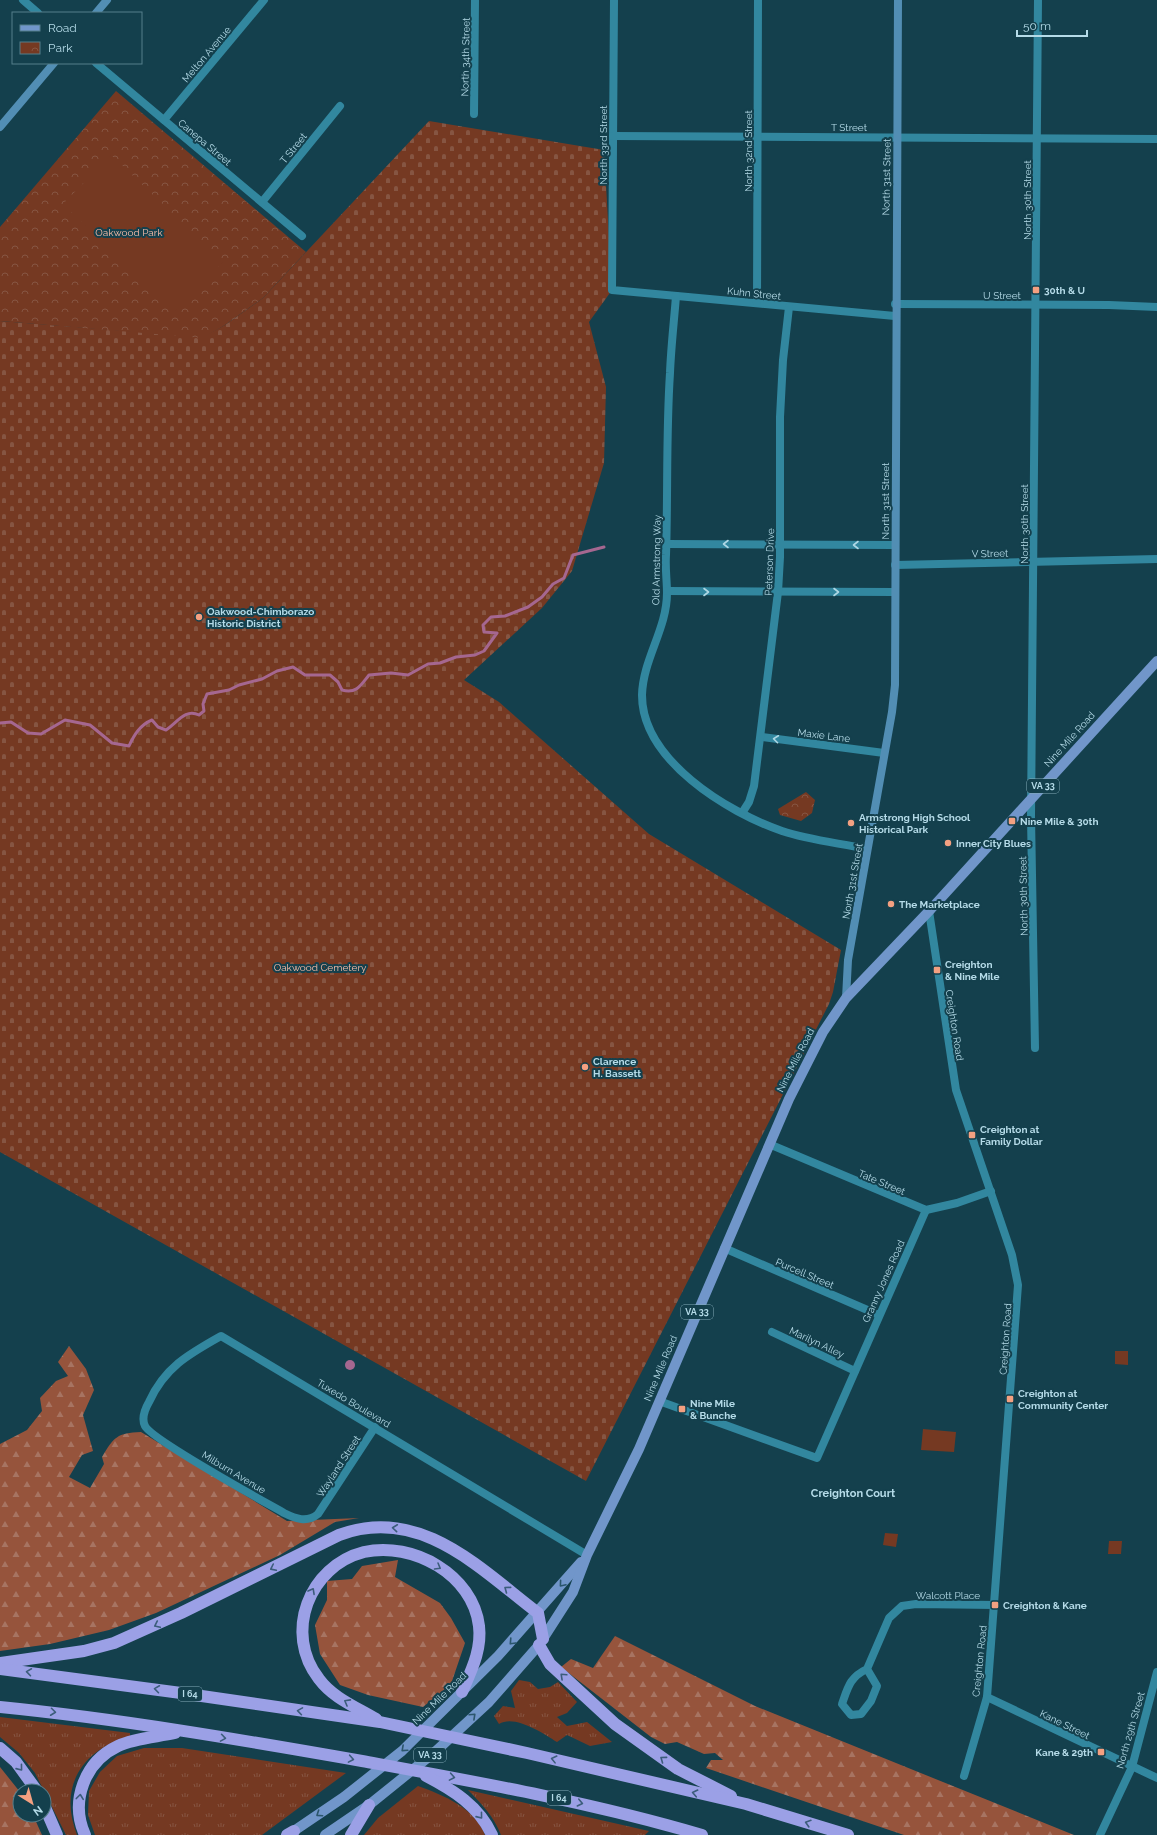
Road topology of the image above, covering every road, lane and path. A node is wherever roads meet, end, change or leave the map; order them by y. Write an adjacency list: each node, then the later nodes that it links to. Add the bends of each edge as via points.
1 (23, 0): 9 (street)
2 (107, 0): 10 (street)
3 (264, 0): 15 (street, Melton Avenue)
4 (475, 0): 14 (street, North 34th Street)
5 (614, 0): 17 (street, North 33rd Street)
6 (758, 0): 18 (street, North 32nd Street)
7 (898, 0): 19 (street, North 31st Street)
8 (1038, 0): 20 (street, North 30th Street)
9 (37, 12)
10 (97, 12)
11 (53, 64): 16 (street)
12 (97, 64): 15 (street, Canepa Street)
13 (340, 106): 22 (street, T Street)
14 (474, 114)
15 (164, 120): 22 (street, Canepa Street)
16 (0, 127)
17 (613, 136): 18 (street, T Street); 24 (street, North 33rd Street)
18 (759, 138): 19 (street, T Street); 26 (street, North 32nd Street)
19 (897, 138): 20 (street, T Street); 27 (street, North 31st Street)
20 (1037, 138): 21 (street, T Street); 28 (street, North 30th Street)
21 (1157, 138)
22 (262, 202): 23 (street, Canepa Street)
23 (302, 236)
24 (612, 290): 25 (street, Kuhn Street)
25 (676, 296): 26 (street, Kuhn Street); 32 (street, Old Armstrong Way, via 669,389)
26 (757, 303): 29 (street, Kuhn Street)
27 (895, 304): 28 (street, U Street); 31 (street, North 31st Street)
28 (1036, 305): 30 (street, U Street); 36 (street, North 30th Street)
29 (789, 307): 31 (street, Kuhn Street); 33 (street, Peterson Drive, via 780,417)
30 (1157, 307)
31 (895, 316): 34 (street, North 31st Street)
32 (667, 544): 33 (street, one-way to 32); 38 (street, Old Armstrong Way)
33 (780, 544): 34 (street, one-way to 33); 39 (street, Peterson Drive)
34 (895, 545): 37 (street, North 31st Street)
35 (1157, 559): 36 (street, V Street)
36 (1034, 562): 37 (street, V Street); 44 (street, North 30th Street)
37 (895, 565): 40 (street, North 31st Street)
38 (667, 591): 39 (street, one-way to 39); 45 (street, Old Armstrong Way, via 666,608 642,688 643,708 649,730 664,753 692,780)
39 (778, 592): 40 (street, one-way to 40); 42 (street, Peterson Drive)
40 (895, 592): 43 (street, North 31st Street, via 895,685)
41 (1157, 661): 44 (main road, Nine Mile Road / VA 33)
42 (762, 737): 43 (street, Maxie Lane, one-way to 42); 45 (street, Peterson Drive, via 753,791)
43 (884, 753): 46 (street, North 31st Street)
44 (1032, 799): 47 (main road, Nine Mile Road / VA 33); 49 (street, North 30th Street)
45 (742, 813): 46 (street, Old Armstrong Way, via 754,820 806,838)
46 (867, 848): 48 (street, North 31st Street, via 848,962)
47 (929, 911): 48 (main road, Nine Mile Road / VA 33); 51 (street, Creighton Road, via 956,1090)
48 (846, 998): 50 (main road, Nine Mile Road / VA 33, via 826,1026 804,1067)
49 (1035, 1048)
50 (769, 1144): 52 (street, Tate Street); 53 (main road, Nine Mile Road / VA 33)
51 (991, 1192): 52 (street); 62 (street, Creighton Road, via 1012,1256 1018,1285)
52 (926, 1210): 54 (street, Granny Jones Road)
53 (724, 1248): 54 (street, Purcell Street); 57 (main road, Nine Mile Road / VA 33)
54 (879, 1316): 56 (street, Granny Jones Road)
55 (772, 1332): 56 (street, Marilyn Alley)
56 (855, 1371): 57 (street, Granny Jones Road, via 817,1458)
57 (659, 1401): 61 (main road, Nine Mile Road / VA 33, via 620,1490)
58 (376, 1427): 59 (street, Tuxedo Boulevard, via 221,1336 184,1357 165,1375 143,1416); 60 (street, Wayland Street); 61 (street, Tuxedo Boulevard)
59 (147, 1429): 60 (street, Milburn Avenue, via 172,1447 284,1513 300,1519)
60 (316, 1516)
61 (587, 1555): 63 (main road, Nine Mile Road / VA 33, one-way to 63); 64 (main road, Nine Mile Road / VA 33, via 573,1592)
62 (994, 1605): 67 (street, Walcott Place, via 902,1606 889,1618); 70 (street, Creighton Road)
63 (538, 1613): 64 (highway); 65 (highway, one-way to 65, via 456,1551 424,1534 397,1528 362,1528 339,1535 114,1643 84,1652); 69 (main road, Nine Mile Road / VA 33, one-way to 69)
64 (541, 1642): 80 (highway, one-way to 64, via 678,1770 615,1724 550,1664); 81 (main road, Nine Mile Road / VA 33, one-way to 64, via 436,1751 489,1702)
65 (0, 1663)
66 (0, 1669): 72 (highway, I 64, one-way to 66, via 181,1692)
67 (867, 1669): 67 (street, Walcott Place, via 856,1674 848,1686 842,1704 851,1715 862,1714 877,1686)
68 (1157, 1672): 75 (street, North 29th Street)
69 (462, 1692): 72 (highway, one-way to 69, via 339,1698 322,1683 308,1660 302,1640 304,1613 311,1592 326,1573 354,1556 382,1550 416,1556 437,1565 461,1584 472,1601 479,1627 477,1653); 83 (main road, Nine Mile Road / VA 33, one-way to 83, via 402,1751 344,1797)
70 (987, 1698): 75 (street, Kane Street); 77 (street, Creighton Road)
71 (0, 1706): 73 (highway, I 64, one-way to 73)
72 (380, 1722): 80 (highway, I 64, one-way to 72)
73 (185, 1732): 76 (highway, I 64, one-way to 76); 85 (highway, one-way to 73, via 79,1812 80,1790 90,1769 98,1760 125,1743)
74 (0, 1748): 79 (highway, one-way to 79, via 16,1762)
75 (1132, 1767): 78 (street, Kane Street); 91 (street, North 29th Street)
76 (414, 1770): 88 (highway, one-way to 88, via 461,1797 481,1815); 89 (highway, I 64, one-way to 89, via 537,1793)
77 (964, 1776)
78 (1157, 1778)
79 (30, 1783)
80 (746, 1804): 90 (highway, I 64, one-way to 80)
81 (369, 1805): 86 (main road, Nine Mile Road / VA 33); 87 (highway)
82 (52, 1823): 84 (highway)
83 (290, 1834)
84 (57, 1835)
85 (85, 1835)
86 (325, 1835)
87 (351, 1835)
88 (492, 1835)
89 (702, 1835)
90 (848, 1835)
91 (1100, 1835)

